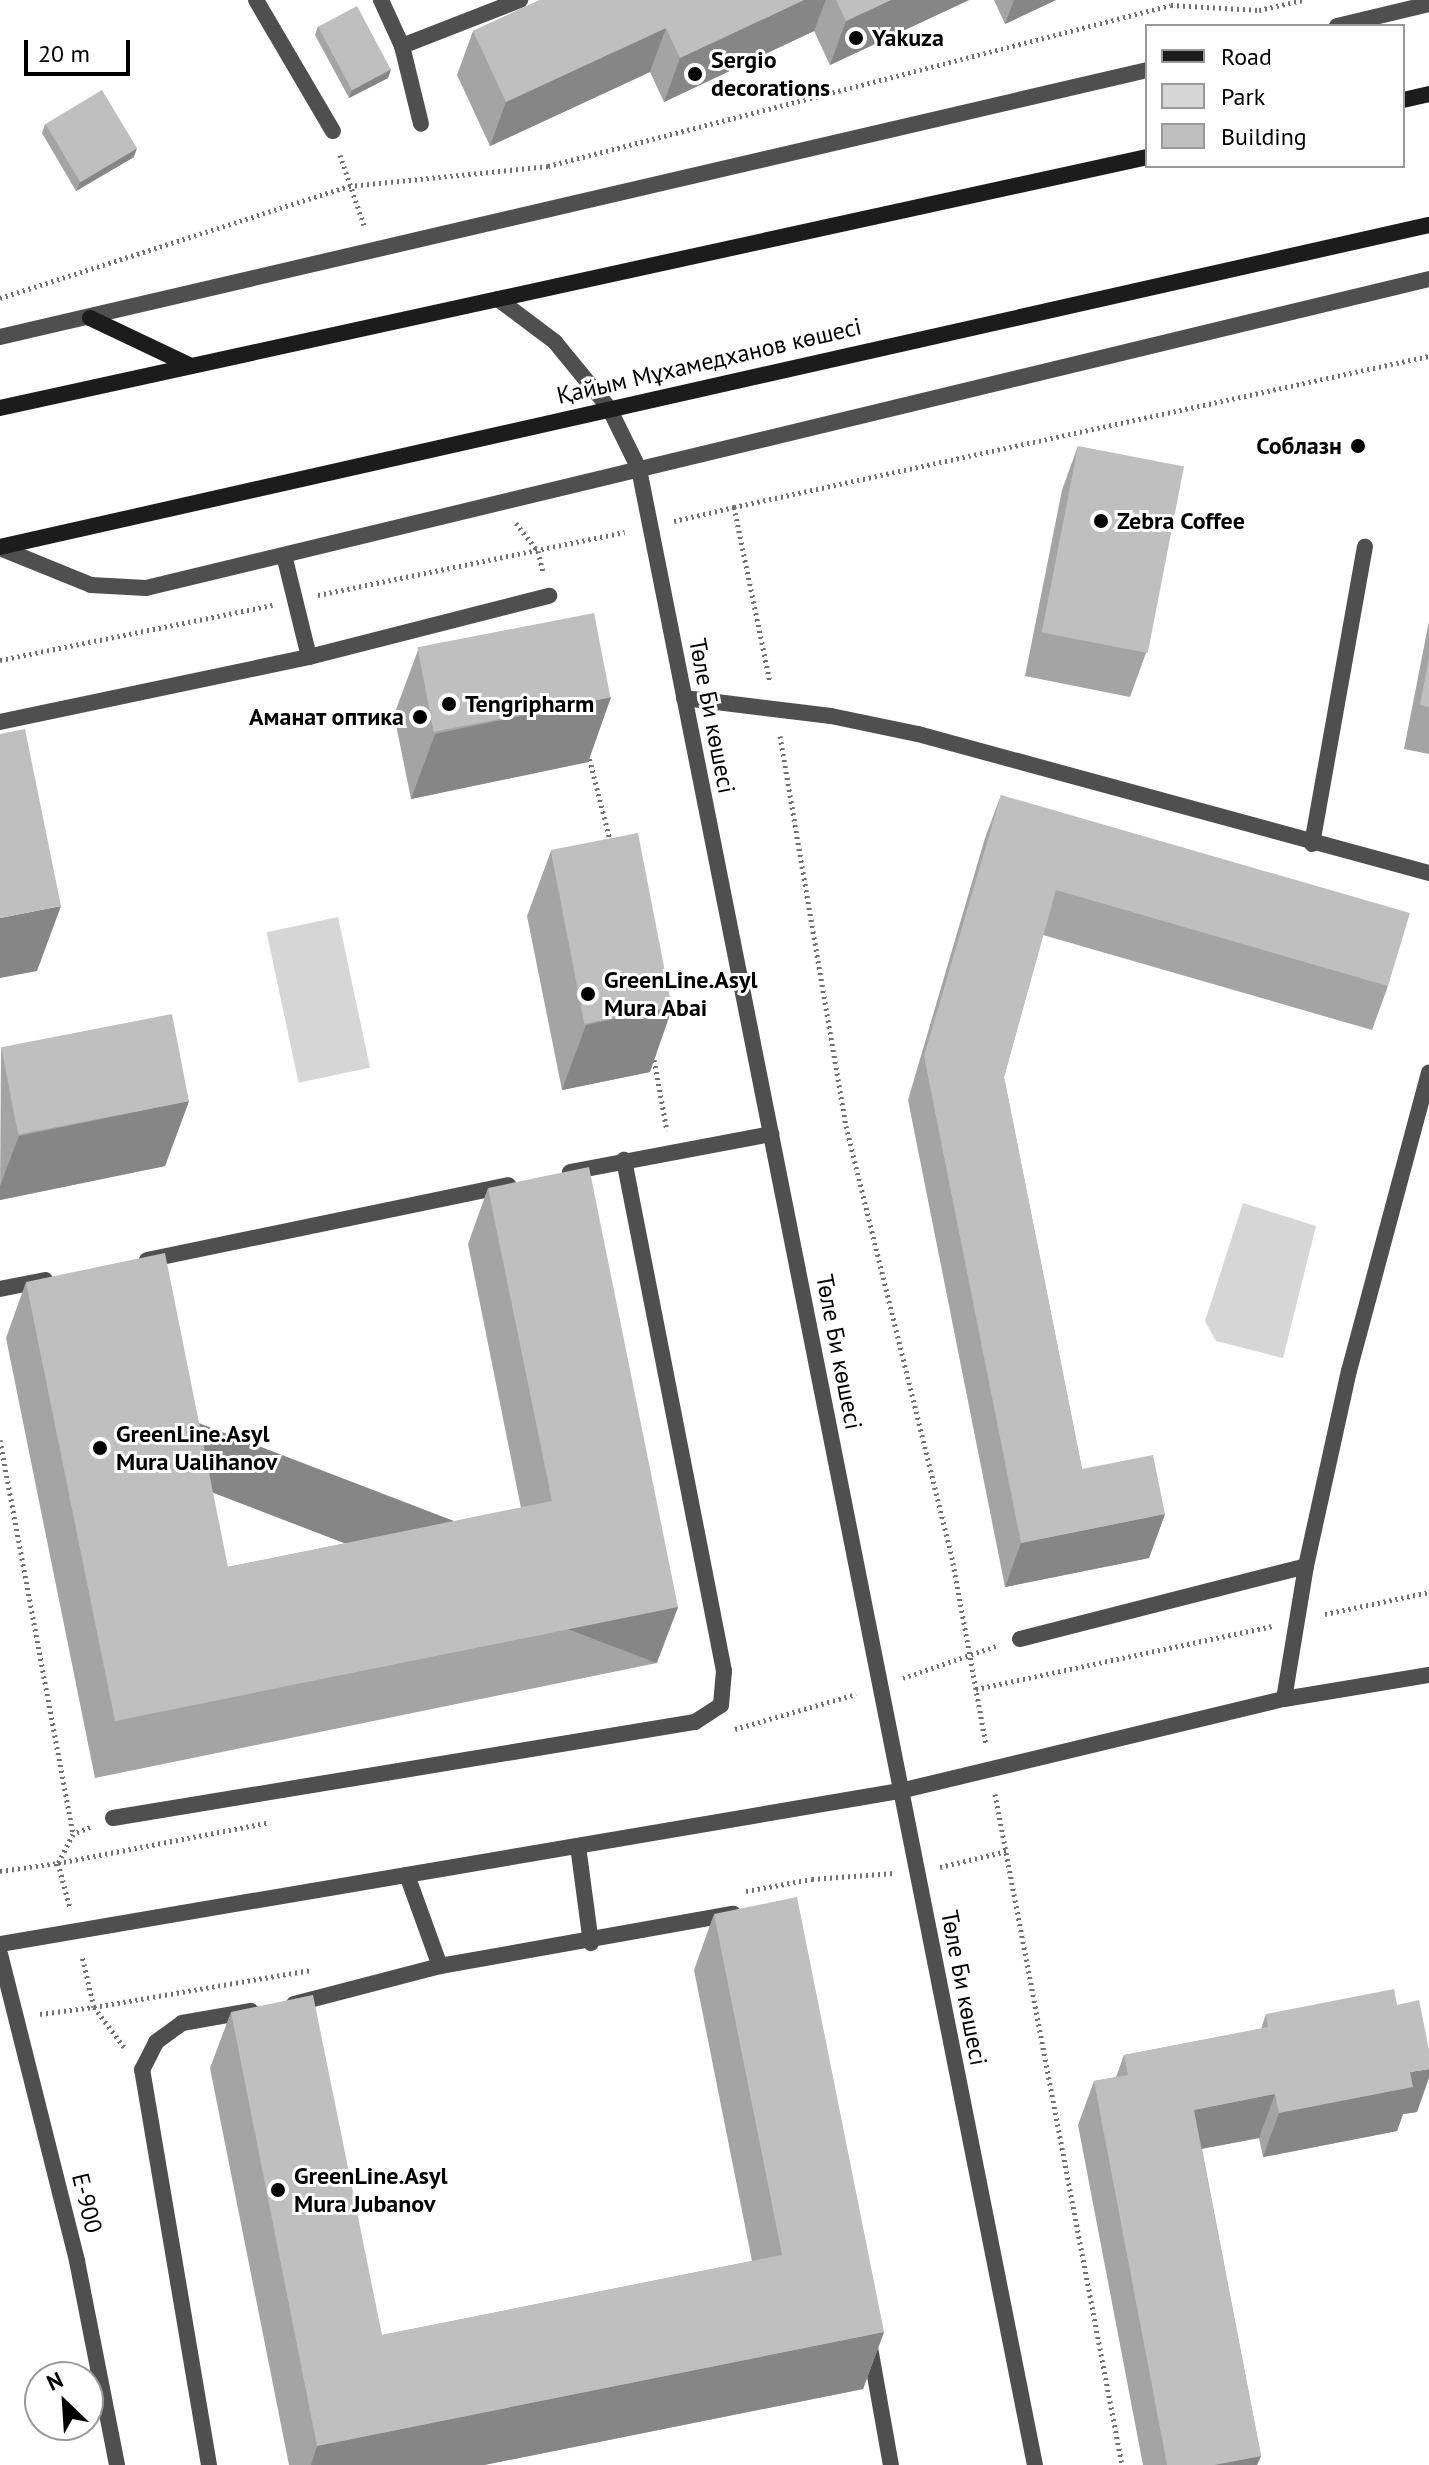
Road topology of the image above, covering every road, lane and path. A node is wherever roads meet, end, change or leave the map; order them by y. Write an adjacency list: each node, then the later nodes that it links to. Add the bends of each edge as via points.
1 (256, 0): 12 (street)
2 (381, 0): 7 (street)
3 (520, 0): 7 (street)
4 (1303, 0): 14 (path, via 1259,10 1171,5 548,166)
5 (1429, 4): 6 (street)
6 (1345, 24)
7 (402, 46): 11 (street)
8 (1145, 70): 16 (street)
9 (1429, 94): 10 (main road)
10 (1405, 100)
11 (421, 124)
12 (333, 131): 14 (path)
13 (1145, 157): 19 (main road)
14 (349, 186): 16 (path); 18 (path)
15 (1429, 225): 25 (main road, Қайым Мұхамедханов көшесі)
16 (374, 252): 20 (street)
17 (1429, 279): 26 (street)
18 (0, 298)
19 (498, 299): 23 (main road); 25 (street, Төле Би көшесі, via 555,342)
20 (90, 318): 21 (street); 23 (main road)
21 (0, 337)
22 (1429, 356): 28 (path)
23 (191, 366): 24 (main road)
24 (0, 408)
25 (609, 408): 26 (street, Төле Би көшесі); 31 (main road, Қайым Мұхамедханов көшесі)
26 (639, 469): 27 (street); 29 (street, Төле Би көшесі)
27 (501, 502): 32 (path); 33 (street)
28 (734, 507): 29 (path); 37 (path)
29 (650, 526): 32 (path); 36 (street, Төле Би көшесі)
30 (1365, 547): 40 (street)
31 (0, 548): 33 (street, via 91,585 146,588)
32 (538, 551): 34 (path)
33 (284, 555): 35 (street)
34 (549, 596): 35 (street)
35 (309, 657): 38 (street)
36 (684, 698): 37 (street); 45 (street, Төле Би көшесі)
37 (775, 709): 40 (street, via 918,734); 59 (path, via 846,1126 953,1563)
38 (0, 722)
39 (584, 736): 41 (path)
40 (1312, 844): 42 (street)
41 (615, 859)
42 (1429, 873)
43 (652, 1044): 46 (path)
44 (1429, 1073): 54 (street, via 1349,1371)
45 (771, 1134): 46 (street); 62 (street, Төле Би көшесі)
46 (671, 1151): 47 (street)
47 (624, 1160): 48 (street); 63 (street, via 724,1671 721,1705 695,1722)
48 (552, 1176)
49 (522, 1182): 50 (street)
50 (125, 1264)
51 (62, 1277): 52 (street)
52 (0, 1289)
53 (0, 1440): 64 (path)
54 (1306, 1566): 56 (street); 57 (street)
55 (1429, 1592): 56 (path)
56 (1297, 1620): 59 (path); 60 (street)
57 (1020, 1639)
58 (1429, 1675): 60 (street)
59 (976, 1689): 61 (path)
60 (1284, 1699): 61 (street)
61 (990, 1766): 62 (street); 77 (path)
62 (900, 1791): 65 (street); 76 (street, Төле Би көшесі)
63 (113, 1818)
64 (73, 1834)
65 (578, 1846): 66 (street); 68 (street)
66 (407, 1875): 69 (street); 71 (street)
67 (750, 1914): 68 (street)
68 (591, 1943): 71 (street)
69 (0, 1944)
70 (0, 1954): 73 (street, E-900, via 77,2261)
71 (440, 1966): 74 (street, via 272,2008 182,2023 156,2042 142,2070)
72 (866, 2325): 75 (street)
73 (117, 2465)
74 (209, 2465)
75 (891, 2465)
76 (1035, 2465)
77 (1122, 2465)

